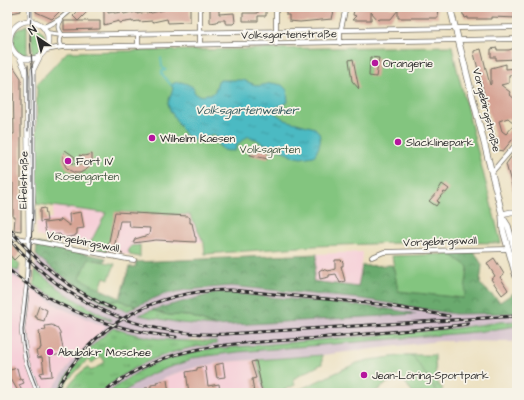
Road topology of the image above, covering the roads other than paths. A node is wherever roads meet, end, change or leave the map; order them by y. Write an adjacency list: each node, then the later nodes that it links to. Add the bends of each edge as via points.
1 (30, 7): 8 (street)
2 (74, 7): 7 (street)
3 (200, 7): 15 (street)
4 (276, 7): 14 (street)
5 (346, 7): 13 (street)
6 (450, 7): 11 (main road, Vorgebirgstraße)
7 (61, 19): 9 (street); 18 (street, via 58,30)
8 (30, 21): 9 (street); 12 (street, via 20,23)
9 (44, 27): 16 (street)
10 (517, 27): 11 (street, Volksgartenstraße)
11 (455, 28): 13 (street, Volksgartenstraße); 20 (main road, Vorgebirgstraße)
12 (10, 30): 22 (street)
13 (342, 30): 14 (street, Volksgartenstraße); 21 (street)
14 (276, 31): 15 (street, Volksgartenstraße); 24 (street)
15 (200, 32): 17 (street, Volksgartenstraße); 23 (street)
16 (47, 33): 18 (street, Volksgartenstraße); 27 (street)
17 (138, 34): 18 (street, Volksgartenstraße); 25 (street)
18 (62, 35): 26 (street)
19 (517, 39): 20 (street, Volksgartenstraße)
20 (459, 41): 21 (street, Volksgartenstraße); 31 (main road, Vorgebirgstraße)
21 (340, 43): 24 (street, Volksgartenstraße)
22 (9, 44): 28 (street)
23 (200, 44): 24 (street, Volksgartenstraße); 25 (street, Volksgartenstraße)
24 (276, 44)
25 (138, 46): 26 (street, Volksgartenstraße)
26 (62, 47): 27 (street, Volksgartenstraße)
27 (46, 50): 29 (street)
28 (19, 56): 29 (street, via 30,59); 35 (street, Eifelstraße, via 27,77)
29 (40, 56): 35 (street, Eifelstraße, via 34,70 33,212)
30 (517, 143): 31 (street)
31 (492, 172): 33 (main road, Vorgebirgstraße)
32 (517, 212): 33 (street)
33 (503, 216): 36 (main road, Vorgebirgstraße, via 502,228); 38 (main road, Vorgebirgstraße)
34 (7, 236): 35 (street, Vorgebirgswall)
35 (29, 240): 39 (street, Vorgebirgswall); 41 (street, via 22,337 26,360)
36 (508, 249): 37 (street, Vorgebirgswall, via 384,252); 40 (main road, Vorgebirgstraße)
37 (372, 257)
38 (517, 258)
39 (134, 260)
40 (517, 280)
41 (38, 393)

